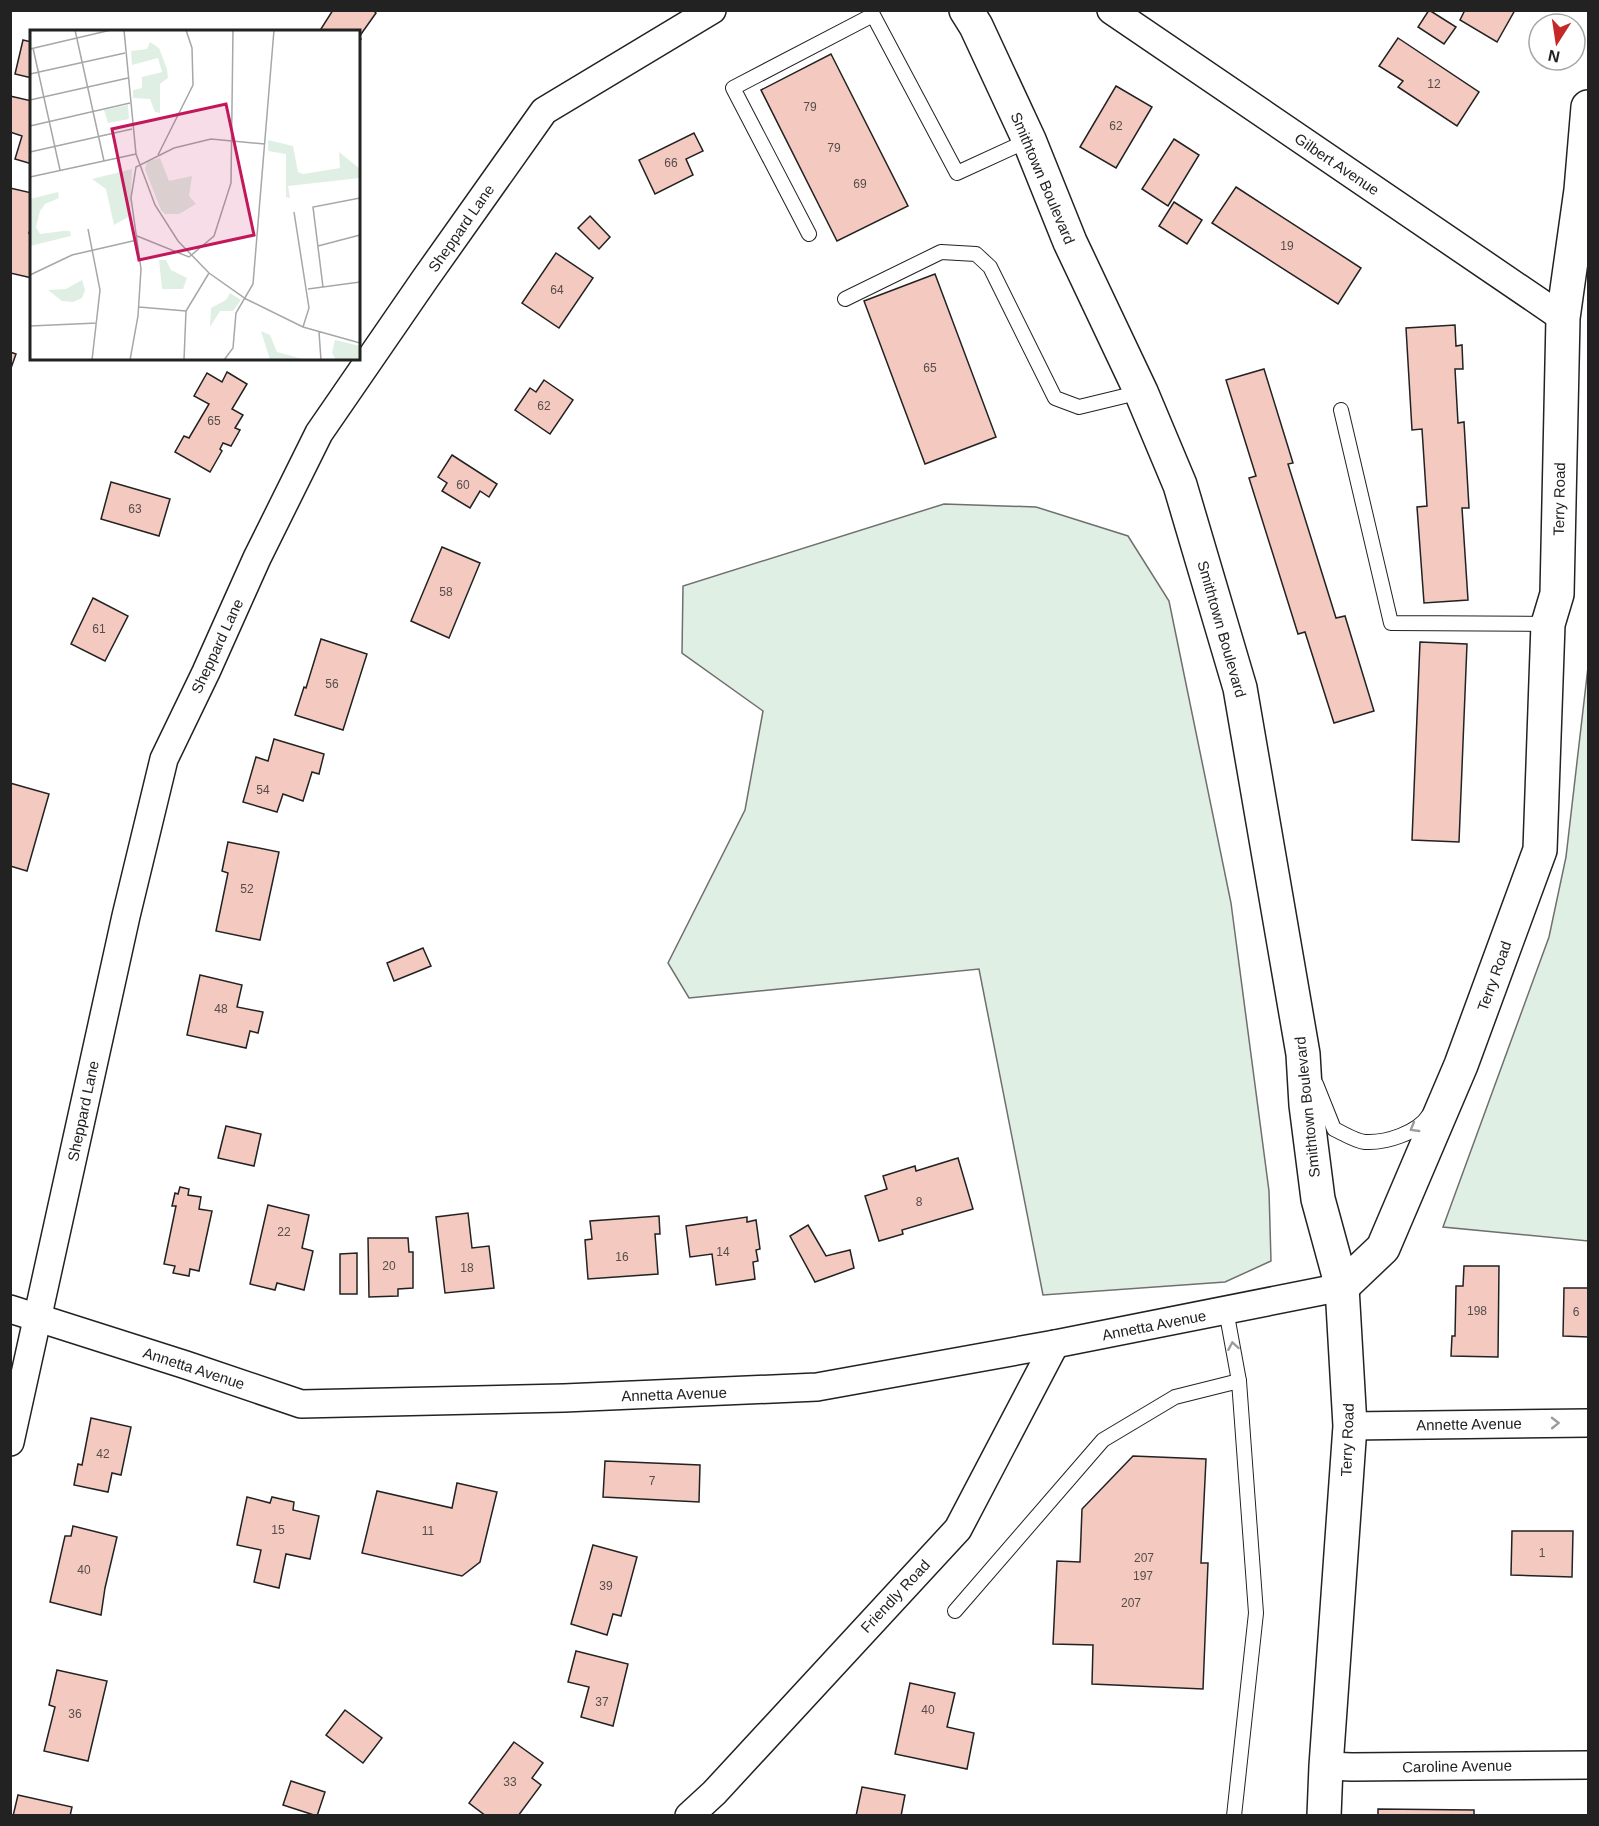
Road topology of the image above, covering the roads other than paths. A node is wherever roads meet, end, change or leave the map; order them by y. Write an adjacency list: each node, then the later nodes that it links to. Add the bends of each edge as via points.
1 (712, 10): 18 (street, Sheppard Lane, via 544,111 319,434 164,759)
2 (968, 12): 5 (main road, Smithtown Boulevard)
3 (1125, 14): 9 (street, Gilbert Avenue)
4 (1588, 107): 7 (main road, Terry Road)
5 (1029, 140): 6 (lane, via 957,173 873,15 733,88); 10 (main road, Smithtown Boulevard, via 1070,242)
6 (809, 234)
7 (1580, 266): 9 (main road, Terry Road)
8 (845, 299): 10 (lane, via 941,252 976,254 990,267 1055,398 1079,407)
9 (1563, 318): 12 (main road, Terry Road, via 1557,594)
10 (1141, 392): 13 (main road, Smithtown Boulevard, via 1180,485 1240,688)
11 (1341, 410): 12 (lane, via 1391,623)
12 (1548, 624): 14 (main road, Terry Road, via 1540,850)
13 (1303, 1054): 14 (lane, one-way to 13, via 1425,1122 1395,1139 1363,1142 1334,1129); 15 (main road, Smithtown Boulevard, via 1318,1199)
14 (1461, 1065): 15 (main road, Terry Road, via 1383,1248)
15 (1342, 1287): 17 (street, Annetta Avenue); 22 (main road, Terry Road)
16 (10, 1309): 18 (street, Annetta Avenue)
17 (1226, 1310): 19 (street, Annetta Avenue); 20 (lane, one-way to 17)
18 (38, 1318): 19 (street, Annetta Avenue, via 301,1404 817,1387); 23 (street, Sheppard Lane)
19 (1056, 1344): 27 (street, Friendly Road, via 958,1528 714,1793)
20 (1239, 1381): 24 (lane, via 1175,1397 1103,1440); 28 (lane, via 1256,1613)
21 (1588, 1423): 22 (street, Annette Avenue, one-way to 21)
22 (1350, 1426): 26 (main road, Terry Road)
23 (10, 1442)
24 (955, 1611)
25 (1588, 1765): 26 (street, Caroline Avenue)
26 (1326, 1766): 29 (main road, Terry Road)
27 (689, 1815)
28 (1234, 1815)
29 (1324, 1815)

